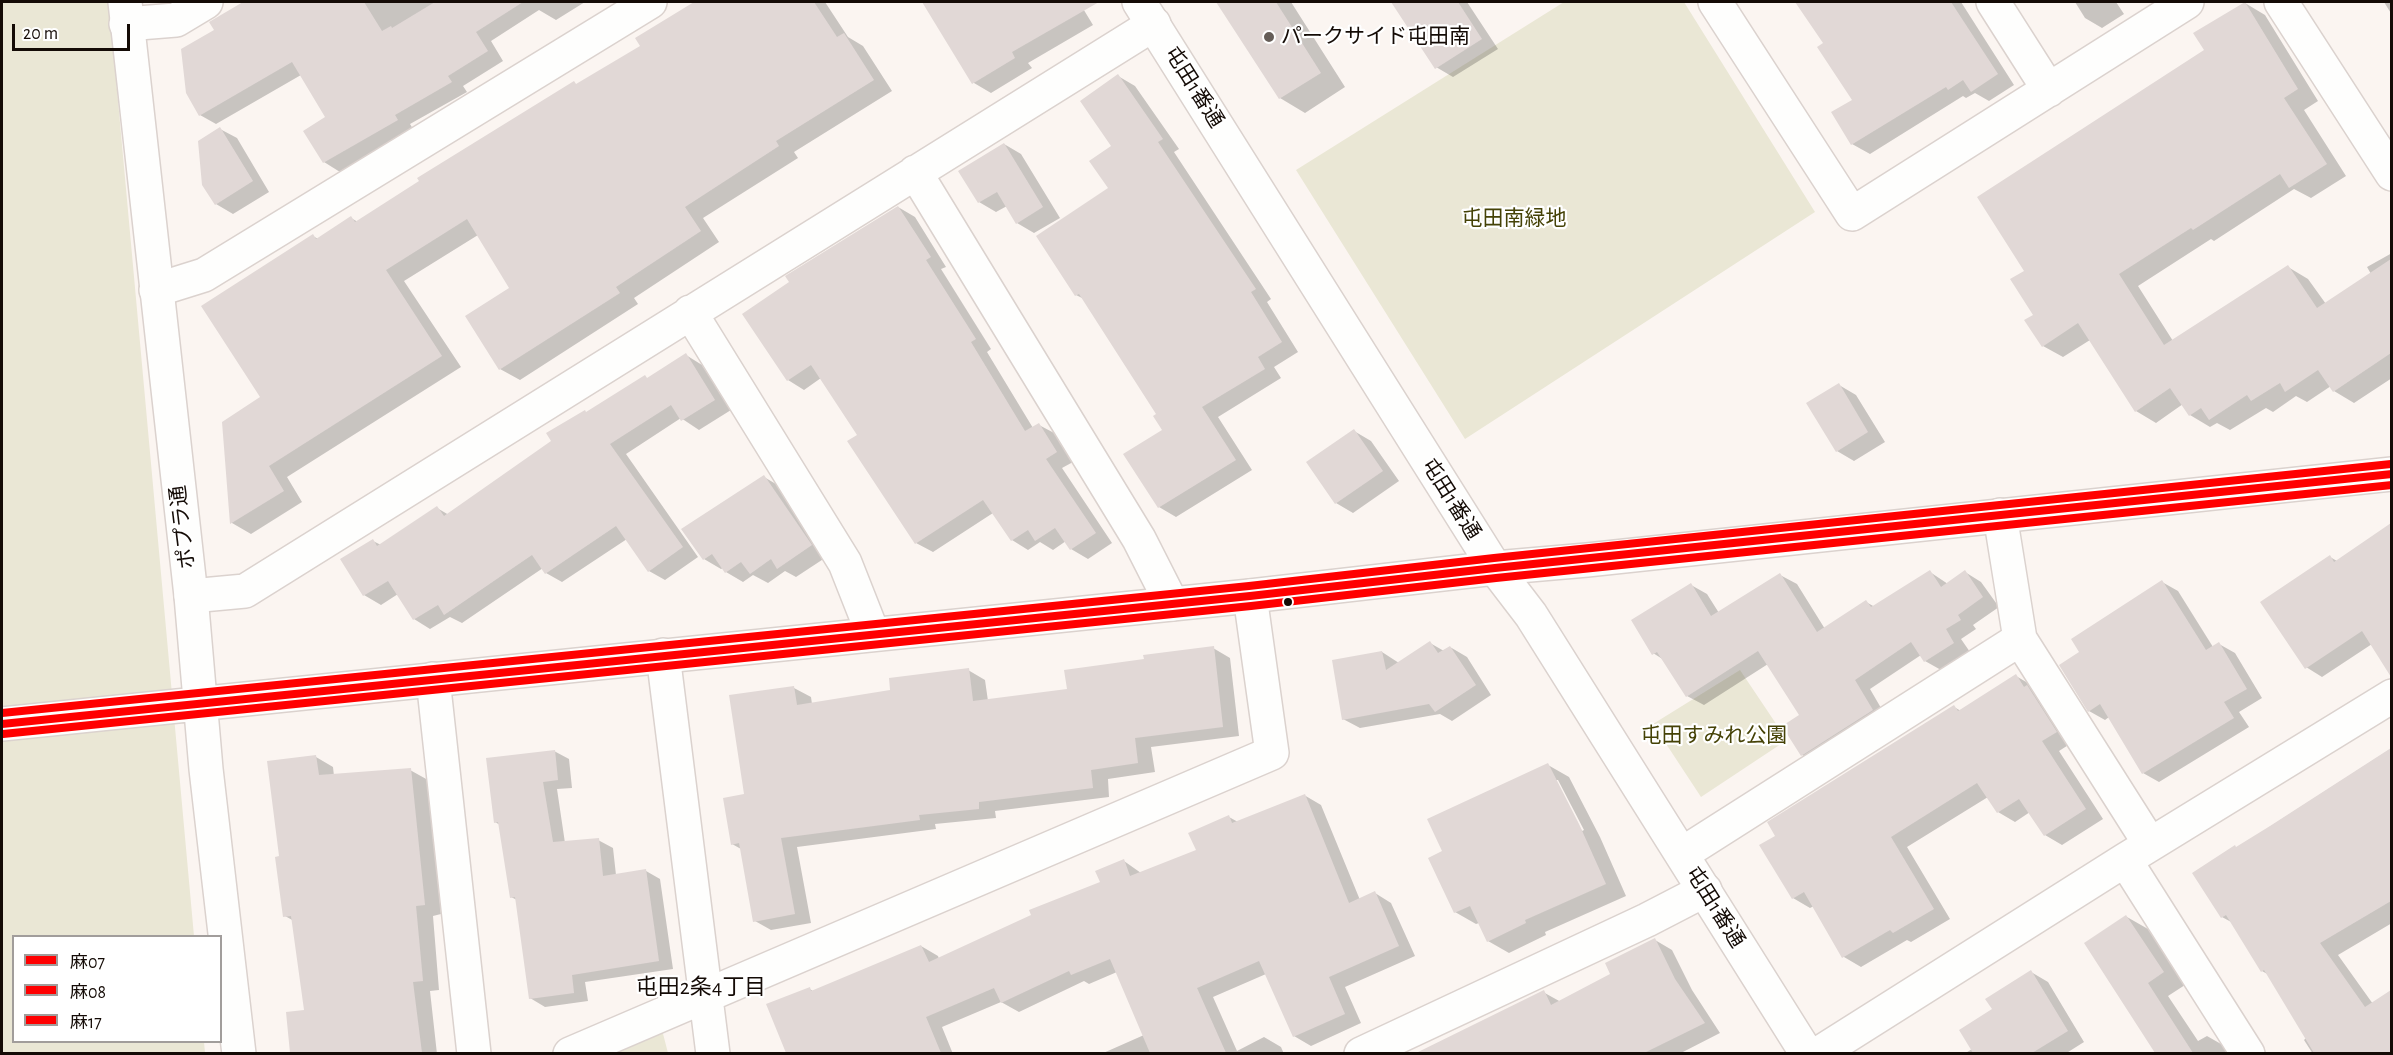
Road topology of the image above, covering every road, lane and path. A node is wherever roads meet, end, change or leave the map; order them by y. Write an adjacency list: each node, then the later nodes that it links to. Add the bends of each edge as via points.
1 (206, 2): 7 (street, via 176,20)
2 (650, 2): 12 (street, via 204,275)
3 (1715, 2): 9 (street, via 1852,214)
4 (1993, 2): 9 (street)
5 (2187, 2): 9 (street)
6 (2281, 2): 11 (street)
7 (125, 13): 12 (street, ポプラ通)
8 (1147, 13): 10 (street); 16 (street, 屯田1番通)
9 (2049, 90)
10 (915, 172): 13 (street); 19 (street, via 1139,539)
11 (2391, 174)
12 (156, 290): 17 (street, ポプラ通)
13 (690, 312): 17 (street, via 245,591); 20 (street, via 845,563)
14 (2391, 474): 15 (street)
15 (2000, 515): 16 (street); 21 (street)
16 (1495, 568): 18 (street); 28 (street, 屯田1番通, via 1531,615)
17 (191, 596): 25 (street, ポプラ通)
18 (1250, 596): 19 (street); 30 (street, via 1272,753)
19 (1172, 604): 20 (street)
20 (873, 634): 22 (street)
21 (2020, 639): 27 (street); 28 (street)
22 (663, 656): 23 (street); 30 (street)
23 (433, 679): 25 (street); 32 (street)
24 (2391, 696): 27 (street)
25 (200, 703): 26 (street); 31 (street, ポプラ通)
26 (2, 724)
27 (2138, 852): 37 (street); 38 (street)
28 (1682, 854): 29 (street, 屯田1番通)
29 (1705, 890): 35 (street); 36 (street, 屯田1番通)
30 (706, 997): 33 (street); 34 (street)
31 (239, 1053)
32 (474, 1053)
33 (570, 1053)
34 (713, 1053)
35 (1361, 1053)
36 (1807, 1053)
37 (1818, 1053)
38 (2248, 1053)

